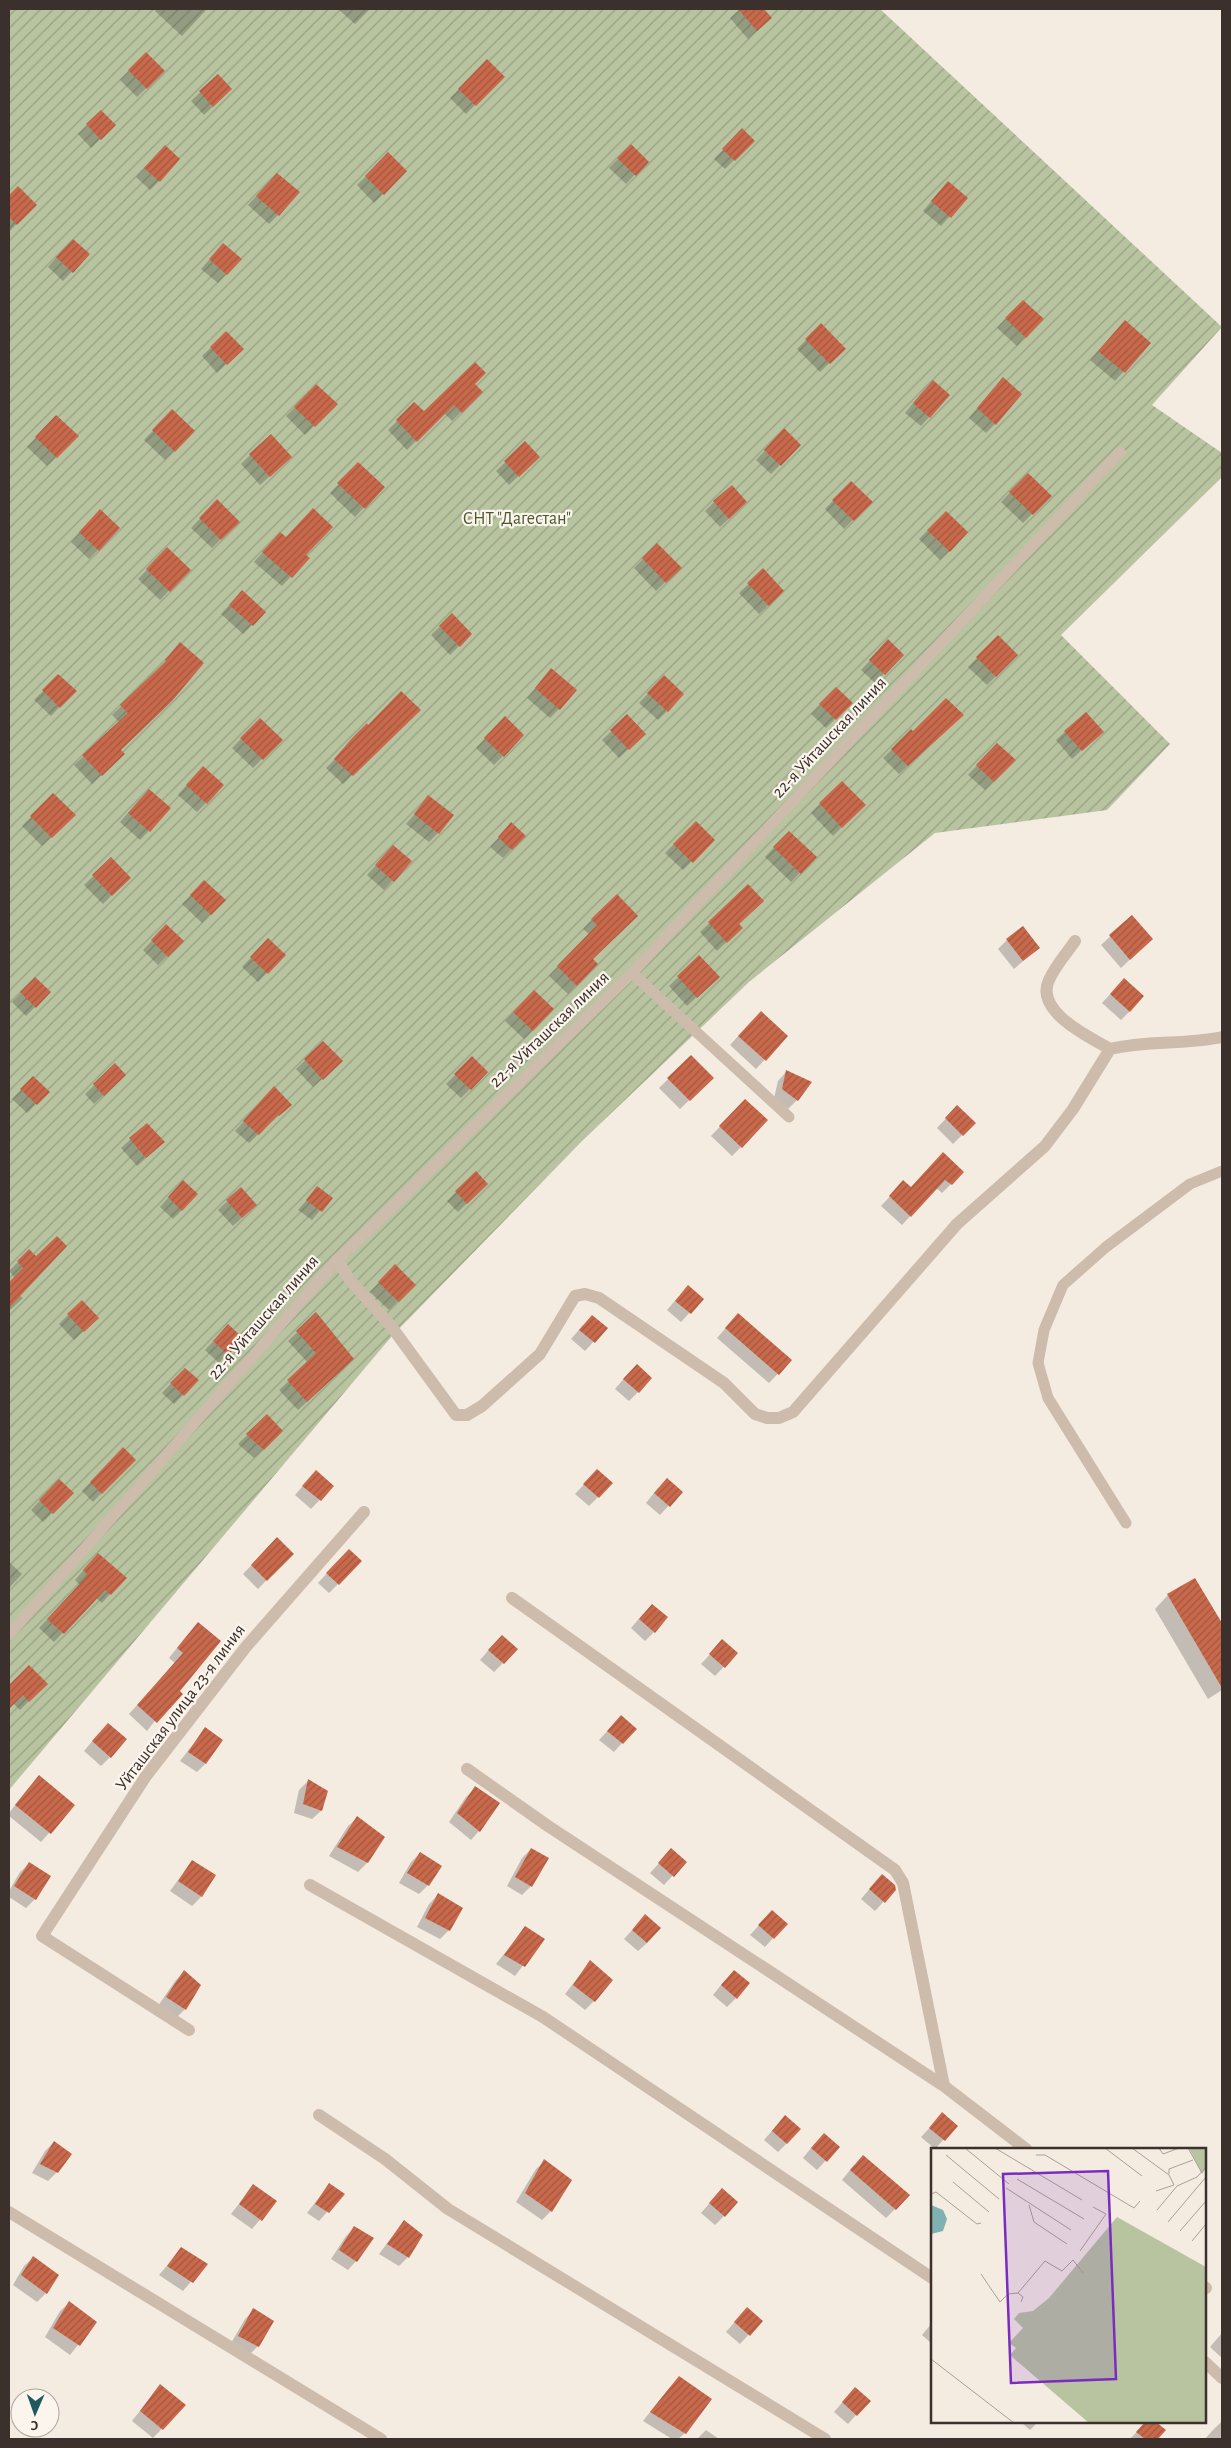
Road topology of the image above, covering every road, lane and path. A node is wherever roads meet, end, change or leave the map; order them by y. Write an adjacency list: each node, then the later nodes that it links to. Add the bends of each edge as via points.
1 (1120, 452): 3 (lane, 22-я Уйташская линия)
2 (1075, 941): 5 (street, via 1048,981 1046,995 1055,1011 1071,1026)
3 (632, 973): 6 (lane); 8 (lane, 22-я Уйташская линия)
4 (1222, 1037): 5 (street, via 1199,1042 1134,1044)
5 (1110, 1049): 8 (street, via 1073,1109 1045,1146 957,1224 793,1412 779,1418 755,1414 724,1383 599,1298 585,1294 575,1296 540,1354 482,1406 467,1414 456,1414)
6 (789, 1117)
7 (1222, 1171): 10 (lane, via 1190,1184 1063,1285 1044,1330 1038,1364 1048,1398)
8 (337, 1260): 12 (lane, 22-я Уйташская линия)
9 (364, 1512): 15 (street, Уйташская улица 23-я линия, via 245,1648 146,1776 42,1936)
10 (1126, 1523)
11 (512, 1598): 16 (street, via 895,1870 903,1883)
12 (9, 1635)
13 (467, 1768): 16 (street, via 548,1826)
14 (310, 1885): 20 (street, via 543,2016)
15 (189, 2030)
16 (944, 2086): 18 (street)
17 (319, 2115): 24 (street, via 385,2159 448,2209)
18 (1025, 2148)
19 (9, 2212): 23 (street)
20 (931, 2277)
21 (1206, 2363): 22 (street)
22 (1222, 2378)
23 (381, 2439)
24 (824, 2439)

